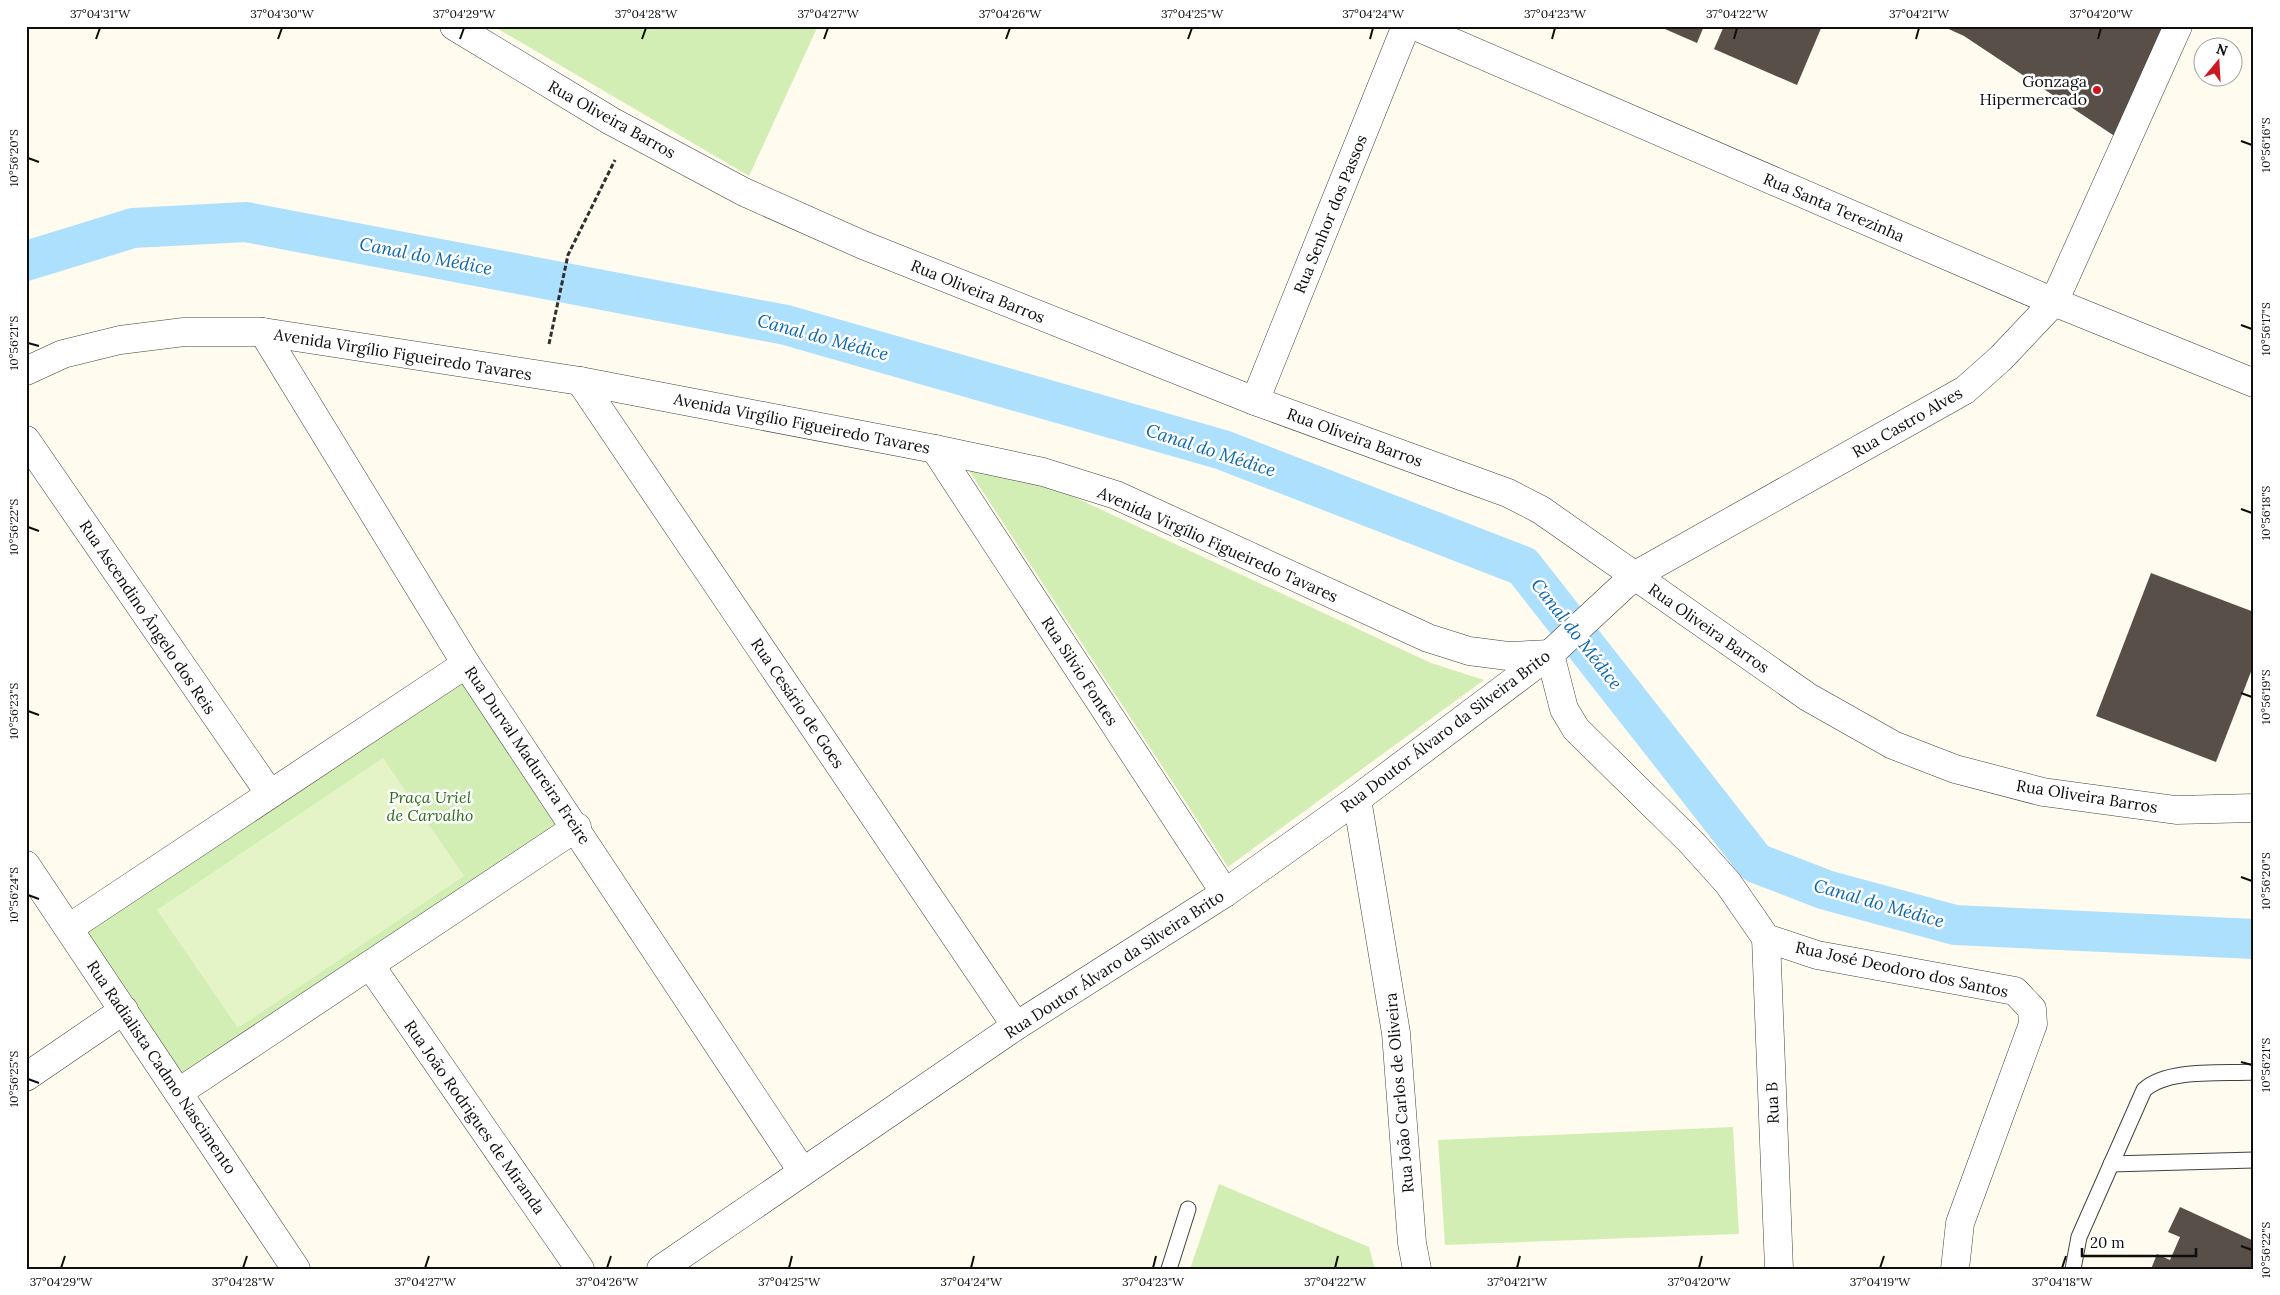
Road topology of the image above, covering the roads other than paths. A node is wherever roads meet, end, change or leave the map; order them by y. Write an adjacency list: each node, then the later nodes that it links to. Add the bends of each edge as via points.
1 (454, 26): 10 (street, Rua Oliveira Barros, via 630,131 744,192 863,245)
2 (1406, 26): 10 (street, Rua Senhor dos Passos)
3 (1416, 26): 5 (street, Rua Santa Terezinha)
4 (2178, 26): 5 (street, Rua Castro Alves)
5 (2054, 302): 9 (street, Rua Santa Terezinha); 13 (street, Rua Castro Alves, via 2001,358 1965,390)
6 (262, 332): 7 (street, Avenida Virgílio Figueiredo Tavares, via 184,332 120,340 63,354); 8 (street, Avenida Virgílio Figueiredo Tavares); 15 (street, Rua Durval Madureira Freire)
7 (26, 371)
8 (580, 380): 12 (street, Avenida Virgílio Figueiredo Tavares); 26 (street, Rua Cesário de Goes)
9 (2254, 383)
10 (1255, 401): 13 (street, Rua Oliveira Barros, via 1508,493 1541,510)
11 (26, 440): 16 (street, Rua Ascendino Ângelo dos Reis)
12 (935, 449): 14 (street, Avenida Virgílio Figueiredo Tavares, via 1043,472 1116,495 1428,638 1479,653 1508,656); 21 (street, Rua Silvio Fontes)
13 (1628, 581): 14 (street, Rua Castro Alves); 18 (street, Rua Oliveira Barros, via 1808,697 1893,745 1955,770 2043,792 2176,810)
14 (1553, 649): 17 (street, Rua Doutor Álvaro da Silveira Brito); 23 (street, via 1564,709 1576,729 1716,869)
15 (466, 664): 16 (street); 19 (street, Rua Durval Madureira Freire)
16 (270, 794): 22 (street)
17 (1358, 799): 21 (street, Rua Doutor Álvaro da Silveira Brito); 38 (street, Rua João Carlos de Oliveira, via 1396,1033 1412,1243)
18 (2254, 808)
19 (577, 828): 24 (street); 32 (street, Rua Durval Madureira Freire)
20 (26, 865): 22 (street, Rua Radialista Cadmo Nascimento)
21 (1226, 893): 26 (street, Rua Doutor Álvaro da Silveira Brito)
22 (69, 928): 25 (street, Rua Radialista Cadmo Nascimento)
23 (1766, 938): 39 (street, Rua B); 40 (street, Rua José Deodoro dos Santos, via 1817,955 2015,991 2032,1009 2033,1024 1960,1223)
24 (370, 965): 29 (street); 35 (street, Rua João Rodrigues de Miranda)
25 (124, 1010): 28 (street); 29 (street, Rua Radialista Cadmo Nascimento)
26 (1016, 1026): 32 (street, Rua Doutor Álvaro da Silveira Brito)
27 (2254, 1072): 31 (lane, via 2171,1076 2154,1081 2144,1090)
28 (26, 1077)
29 (179, 1092): 34 (street, Rua Radialista Cadmo Nascimento)
30 (2254, 1160): 31 (lane)
31 (2111, 1164): 41 (lane, via 2079,1237)
32 (802, 1171): 36 (street, Rua Doutor Álvaro da Silveira Brito)
33 (1188, 1209): 37 (lane)
34 (296, 1269)
35 (580, 1269)
36 (661, 1269)
37 (1169, 1269)
38 (1417, 1269)
39 (1779, 1269)
40 (1955, 1269)
41 (2074, 1269)

